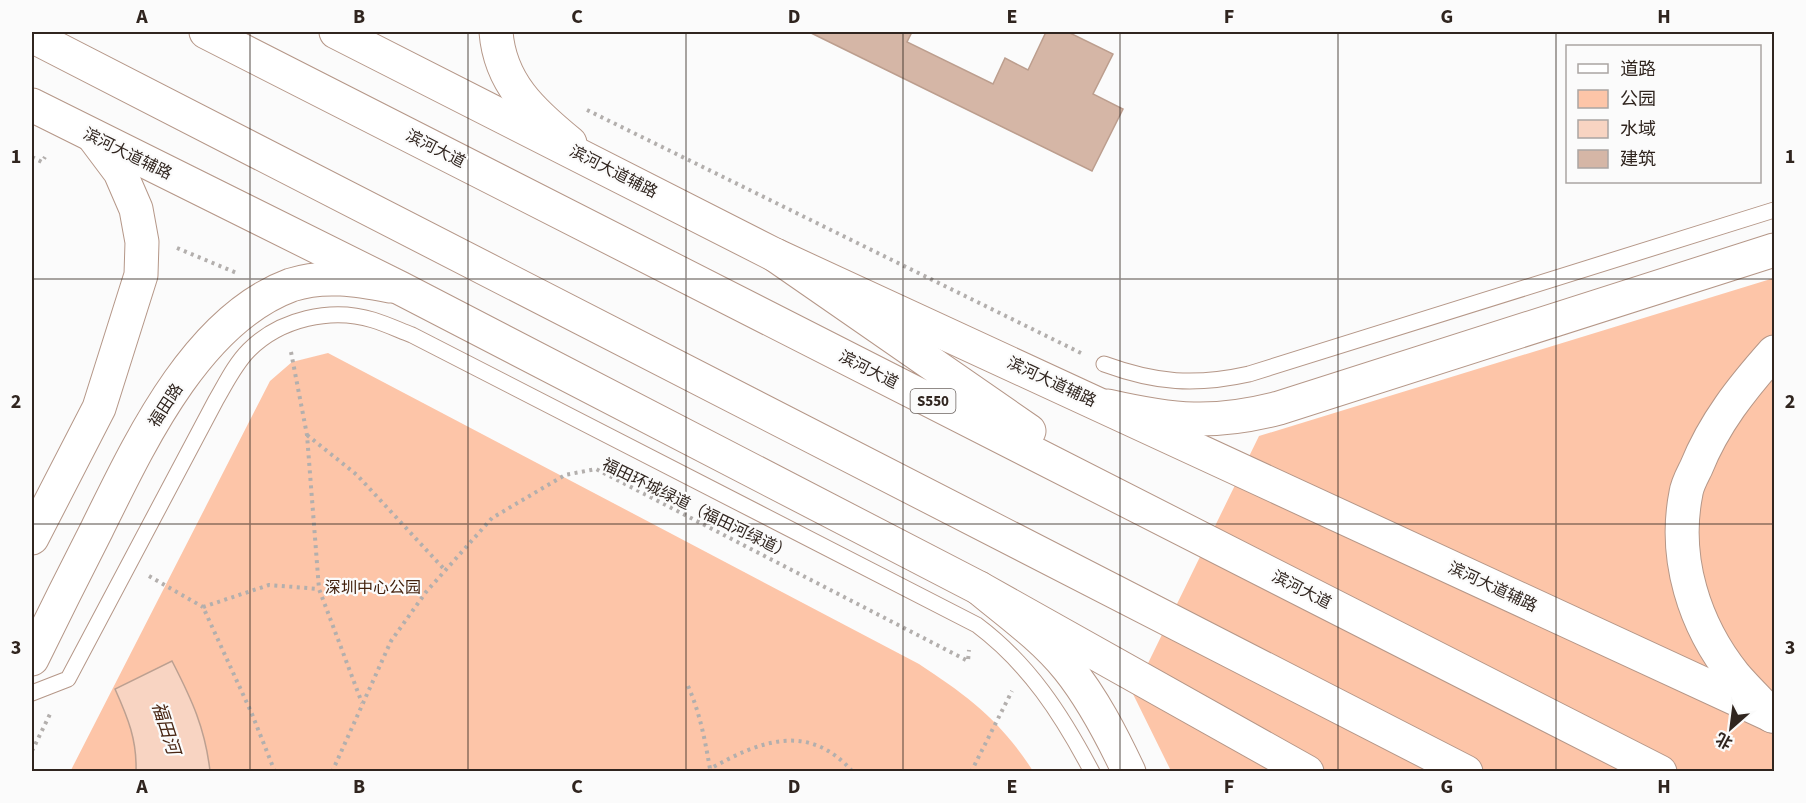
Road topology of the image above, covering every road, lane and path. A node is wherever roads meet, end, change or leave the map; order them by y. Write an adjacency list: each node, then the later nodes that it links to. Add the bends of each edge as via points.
1 (206, 32): 22 (main road, 滨河大道 / S550)
2 (336, 32): 8 (main road, 滨河大道辅路)
3 (496, 32): 8 (main road, via 502,64 514,89 536,115)
4 (32, 36): 44 (main road)
5 (32, 105): 7 (main road, 滨河大道辅路)
6 (584, 108): 19 (path)
7 (93, 136): 16 (main road, 滨河大道辅路); 23 (main road, via 120,172 136,209 142,242 141,275 99,408)
8 (585, 156): 14 (main road, 滨河大道辅路)
9 (32, 157): 10 (path, via 42,162)
10 (45, 157)
11 (1774, 210): 19 (lane, via 1219,381 1189,383 1133,374)
12 (170, 246): 15 (path)
13 (1774, 250): 20 (main road, via 1240,418 1165,419)
14 (776, 255): 20 (main road, 滨河大道辅路); 22 (main road)
15 (245, 277)
16 (400, 288): 26 (main road, 滨河大道辅路); 29 (main road, 福田路, via 353,279 293,285 260,300 210,344 156,416)
17 (290, 346): 21 (path)
18 (1774, 352): 35 (main road, via 1737,394 1707,441 1686,491 1681,545 1692,601 1713,642 1735,675)
19 (1104, 364)
20 (1108, 406): 35 (main road, 滨河大道辅路)
21 (307, 435): 25 (path, via 357,475); 27 (path)
22 (1131, 502): 45 (main road, 滨河大道 / S550)
23 (32, 538)
24 (129, 565): 28 (path); 33 (lane, via 68,679); 41 (lane, via 232,372 249,350 278,327 314,317 372,319 412,335 977,625 1018,661 1041,688 1070,729)
25 (445, 570): 30 (path, 福田环城绿道（福田河绿道）, via 492,518 565,475 596,469); 34 (path, 福田环城绿道（福田河绿道）, via 391,641)
26 (979, 588): 42 (main road, via 1068,668 1095,706); 43 (main road, 滨河大道辅路)
27 (319, 589): 28 (path, via 269,585); 34 (path)
28 (203, 607): 37 (path)
29 (32, 659)
30 (968, 661)
31 (688, 686): 36 (path, via 698,708)
32 (1012, 691): 40 (path)
33 (32, 693)
34 (362, 704): 38 (path, 福田环城绿道（福田河绿道）)
35 (1773, 716)
36 (709, 770): 39 (path, via 741,752 776,742 813,742 842,759)
37 (275, 771)
38 (332, 771)
39 (853, 771)
40 (971, 771)
41 (1092, 771)
42 (1129, 771)
43 (1307, 771)
44 (1466, 771)
45 (1660, 771)

